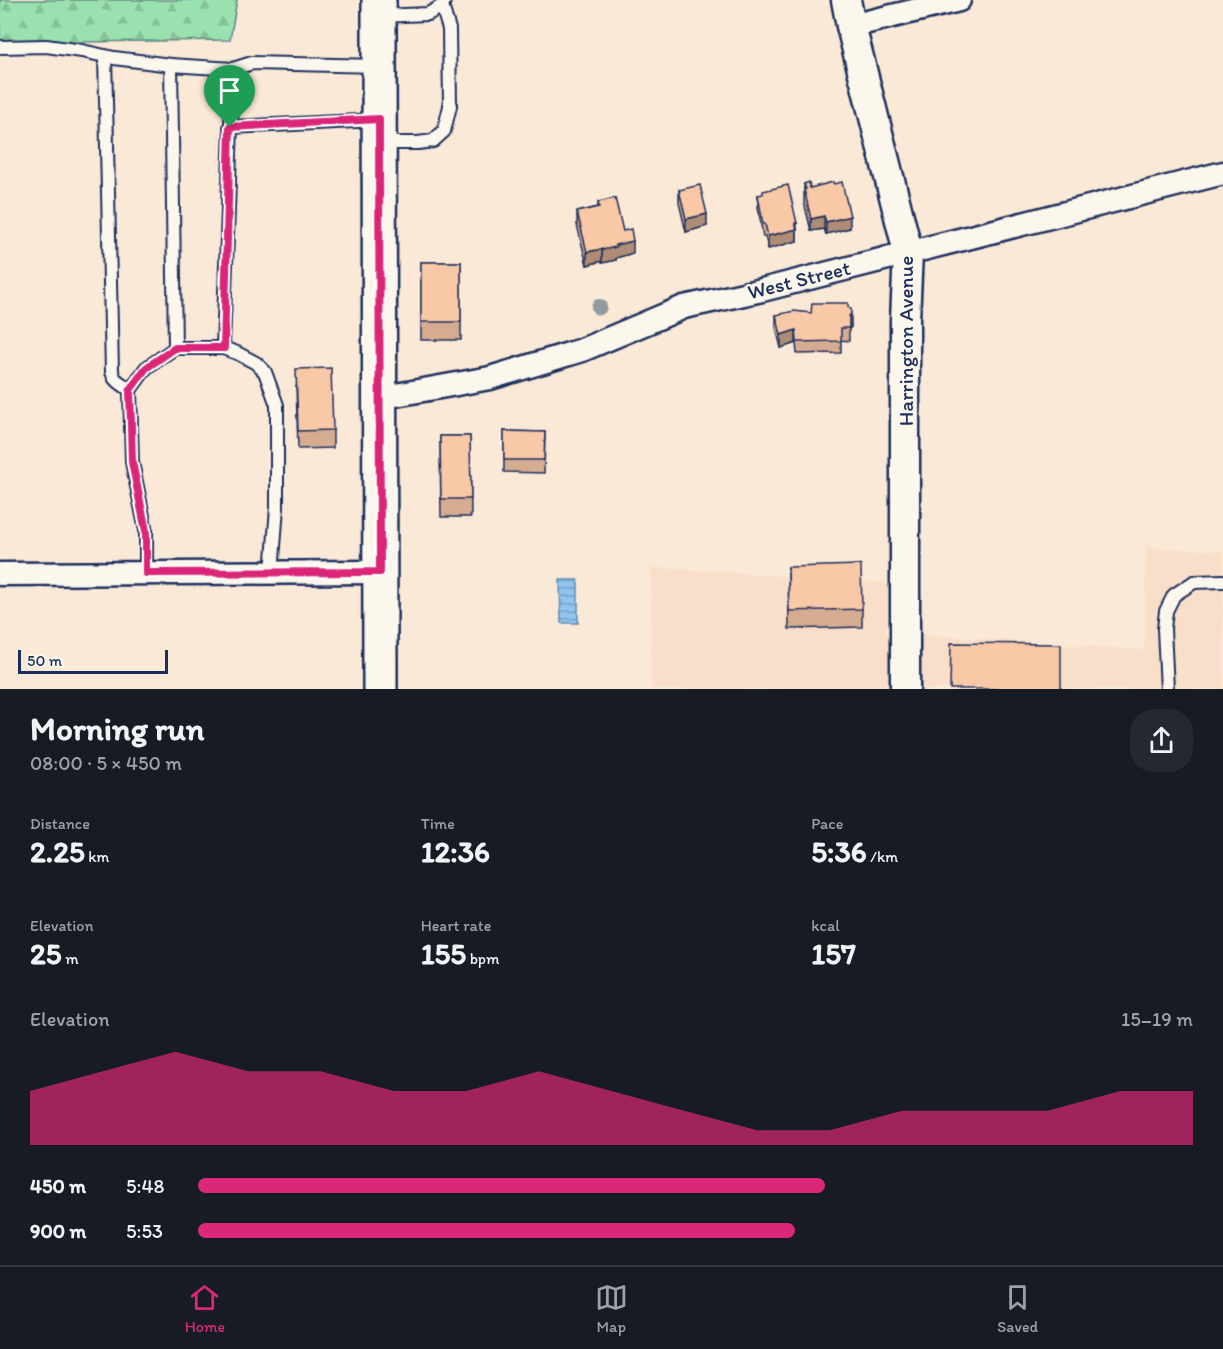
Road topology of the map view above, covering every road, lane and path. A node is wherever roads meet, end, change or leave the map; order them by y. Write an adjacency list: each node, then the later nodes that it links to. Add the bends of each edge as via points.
1 (959, 0): 4 (street)
2 (443, 3): 3 (lane, via 428,14); 11 (lane, via 449,30 450,106 444,131 433,141 418,143)
3 (379, 8): 8 (main road)
4 (849, 13): 13 (street, Harrington Avenue)
5 (0, 47): 6 (lane, via 46,46)
6 (105, 56): 7 (lane); 16 (lane, via 112,372)
7 (171, 65): 9 (lane); 14 (lane)
8 (379, 66): 9 (lane, via 252,63); 11 (main road)
9 (233, 69): 10 (lane)
10 (230, 127): 11 (lane); 15 (lane)
11 (379, 131): 17 (main road)
12 (1223, 174): 13 (street, West Street)
13 (908, 252): 17 (street, West Street, via 684,307 582,350 490,378); 24 (street, Harrington Avenue)
14 (175, 348): 15 (lane); 16 (lane, via 146,368)
15 (224, 348): 20 (lane, via 256,363 265,372 277,405 278,507)
16 (130, 390): 19 (lane, via 132,462 146,531)
17 (379, 399): 18 (main road)
18 (380, 572): 20 (street); 23 (main road)
19 (146, 573): 20 (street); 21 (street)
20 (272, 573)
21 (0, 574)
22 (1223, 581): 25 (lane, via 1194,582 1174,595 1166,610)
23 (380, 689)
24 (905, 689)
25 (1167, 689)

